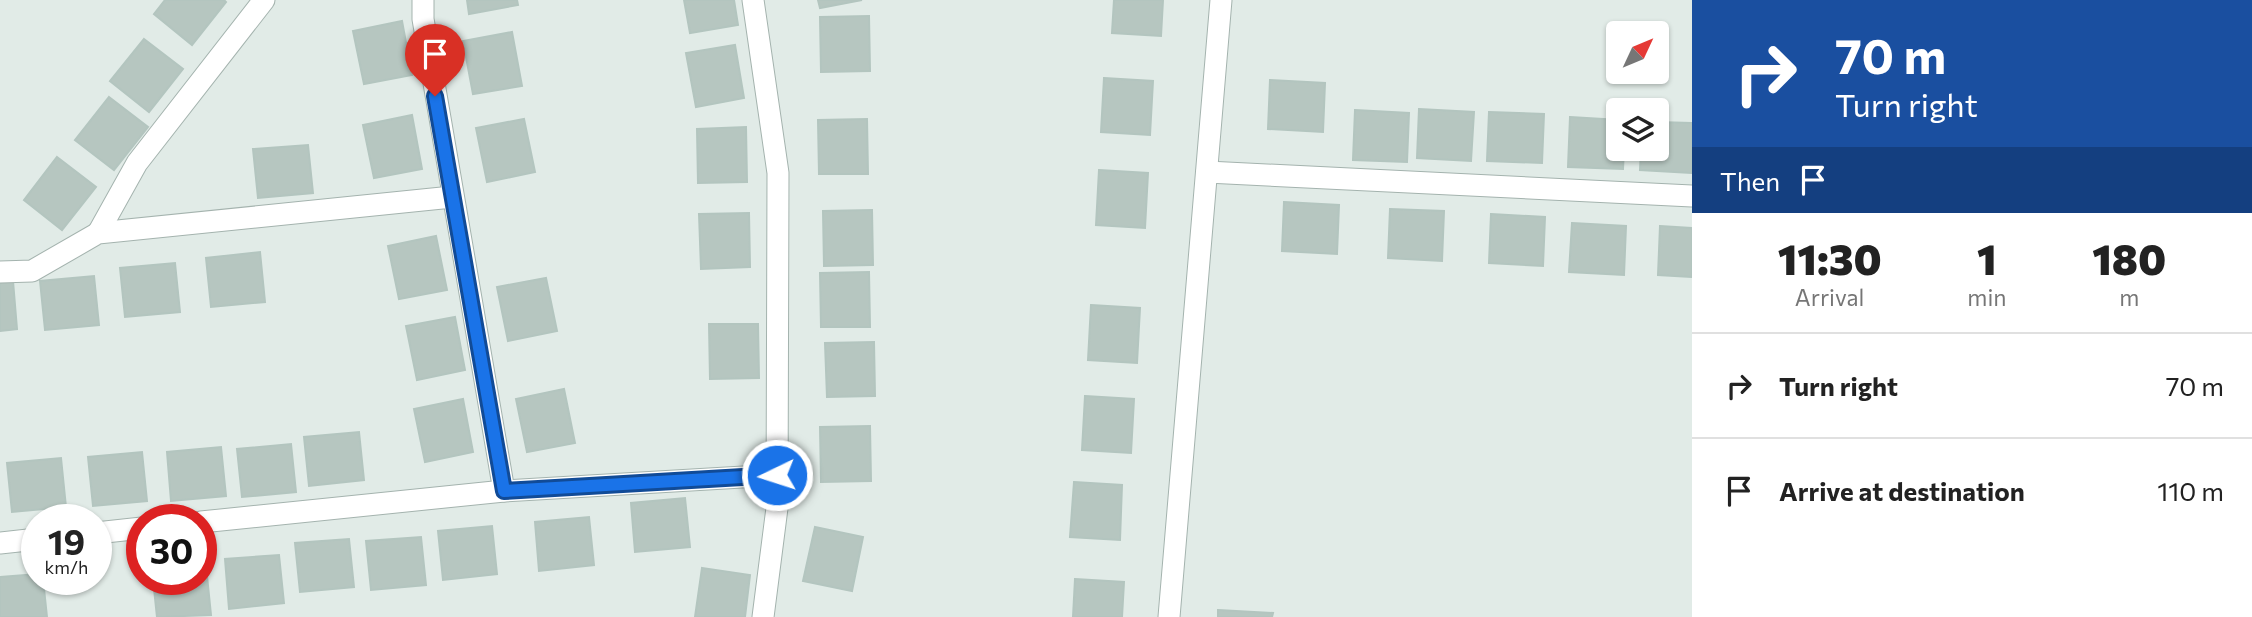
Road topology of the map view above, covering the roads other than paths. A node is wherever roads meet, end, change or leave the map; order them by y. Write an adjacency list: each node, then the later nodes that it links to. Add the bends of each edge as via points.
1 (264, 0): 8 (street, via 137,163)
2 (424, 0): 7 (street, via 422,19)
3 (753, 0): 10 (street, via 778,173)
4 (1221, 0): 5 (street)
5 (1207, 172): 6 (street); 16 (street)
6 (1692, 196)
7 (452, 197): 8 (street); 11 (street)
8 (97, 233): 9 (street, via 32,271)
9 (0, 272)
10 (777, 475): 11 (street); 15 (street)
11 (504, 491): 12 (street)
12 (217, 520)
13 (21, 541): 14 (street)
14 (0, 543)
15 (763, 617)
16 (1169, 617)

